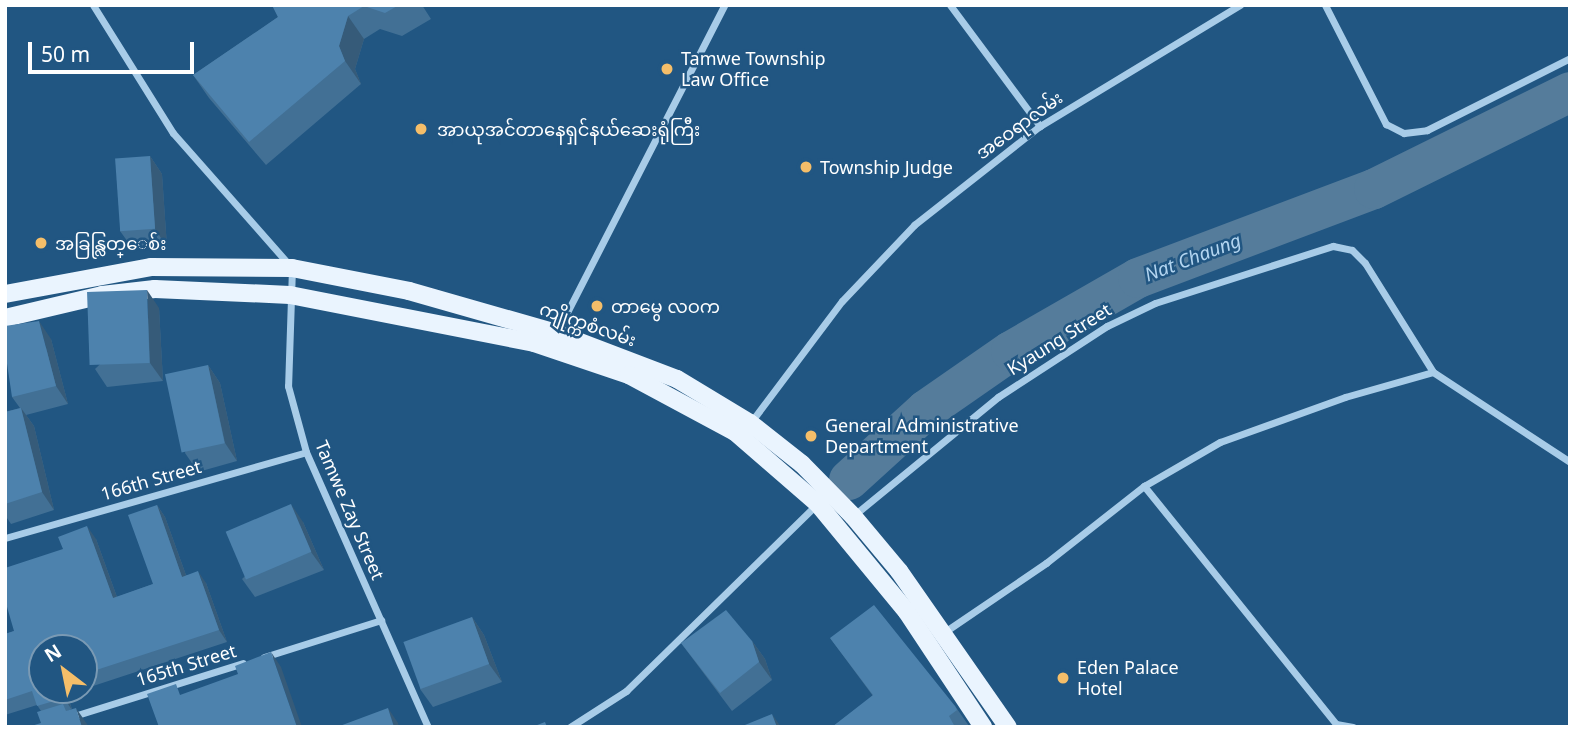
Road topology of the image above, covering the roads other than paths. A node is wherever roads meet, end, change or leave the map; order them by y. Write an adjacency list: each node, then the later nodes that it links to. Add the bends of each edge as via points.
1 (93, 5): 8 (street, via 173,133)
2 (724, 5): 12 (street)
3 (950, 5): 7 (street)
4 (1240, 5): 7 (street, အဝေရာလမ်း)
5 (1325, 5): 6 (street, via 1386,124 1404,133 1427,130)
6 (1570, 58)
7 (1040, 126): 14 (street, အဝေရာလမ်း, via 914,225 842,301)
8 (292, 268): 9 (main road, ကျိုက္ကစံလမ်း, via 151,267); 10 (street, Tamwe Zay Street); 12 (main road, ကျိုက္ကစံလမ်း, via 409,292)
9 (5, 293)
10 (290, 295): 11 (main road, ကျိုက္ကစံလမ်း, via 155,289); 12 (main road, ကျိုက္ကစံလမ်း); 15 (street, Tamwe Zay Street, via 288,386)
11 (5, 318)
12 (552, 340): 14 (main road, ကျိုက္ကစံလမ်း, via 677,379)
13 (1433, 372): 16 (street); 17 (street, via 1345,397 1220,442); 19 (street, Kyaung Street, via 1365,264 1352,250 1333,246 1155,303 1107,326 998,397)
14 (746, 430): 18 (main road, ကျိုက္ကစံလမ်း)
15 (306, 452): 20 (street, 166th Street); 21 (street, Tamwe Zay Street)
16 (1570, 462)
17 (1144, 486): 22 (street, via 1046,564); 25 (street)
18 (824, 498): 19 (main road, ကျိုက္ကစံလမ်း); 27 (street, via 626,691)
19 (846, 522): 22 (main road, ကျိုက္ကစံလမ်း); 23 (main road, ကျိုက္ကစံလမ်း)
20 (5, 538)
21 (381, 620): 24 (street, 165th Street); 26 (street, Tamwe Zay Street)
22 (943, 633): 23 (street); 29 (main road, ကျိုက္ကစံလမ်း)
23 (928, 644): 28 (main road, ကျိုက္ကစံလမ်း)
24 (66, 719)
25 (1335, 726): 30 (street)
26 (428, 727)
27 (570, 727)
28 (983, 727)
29 (1008, 727)
30 (1353, 727)

